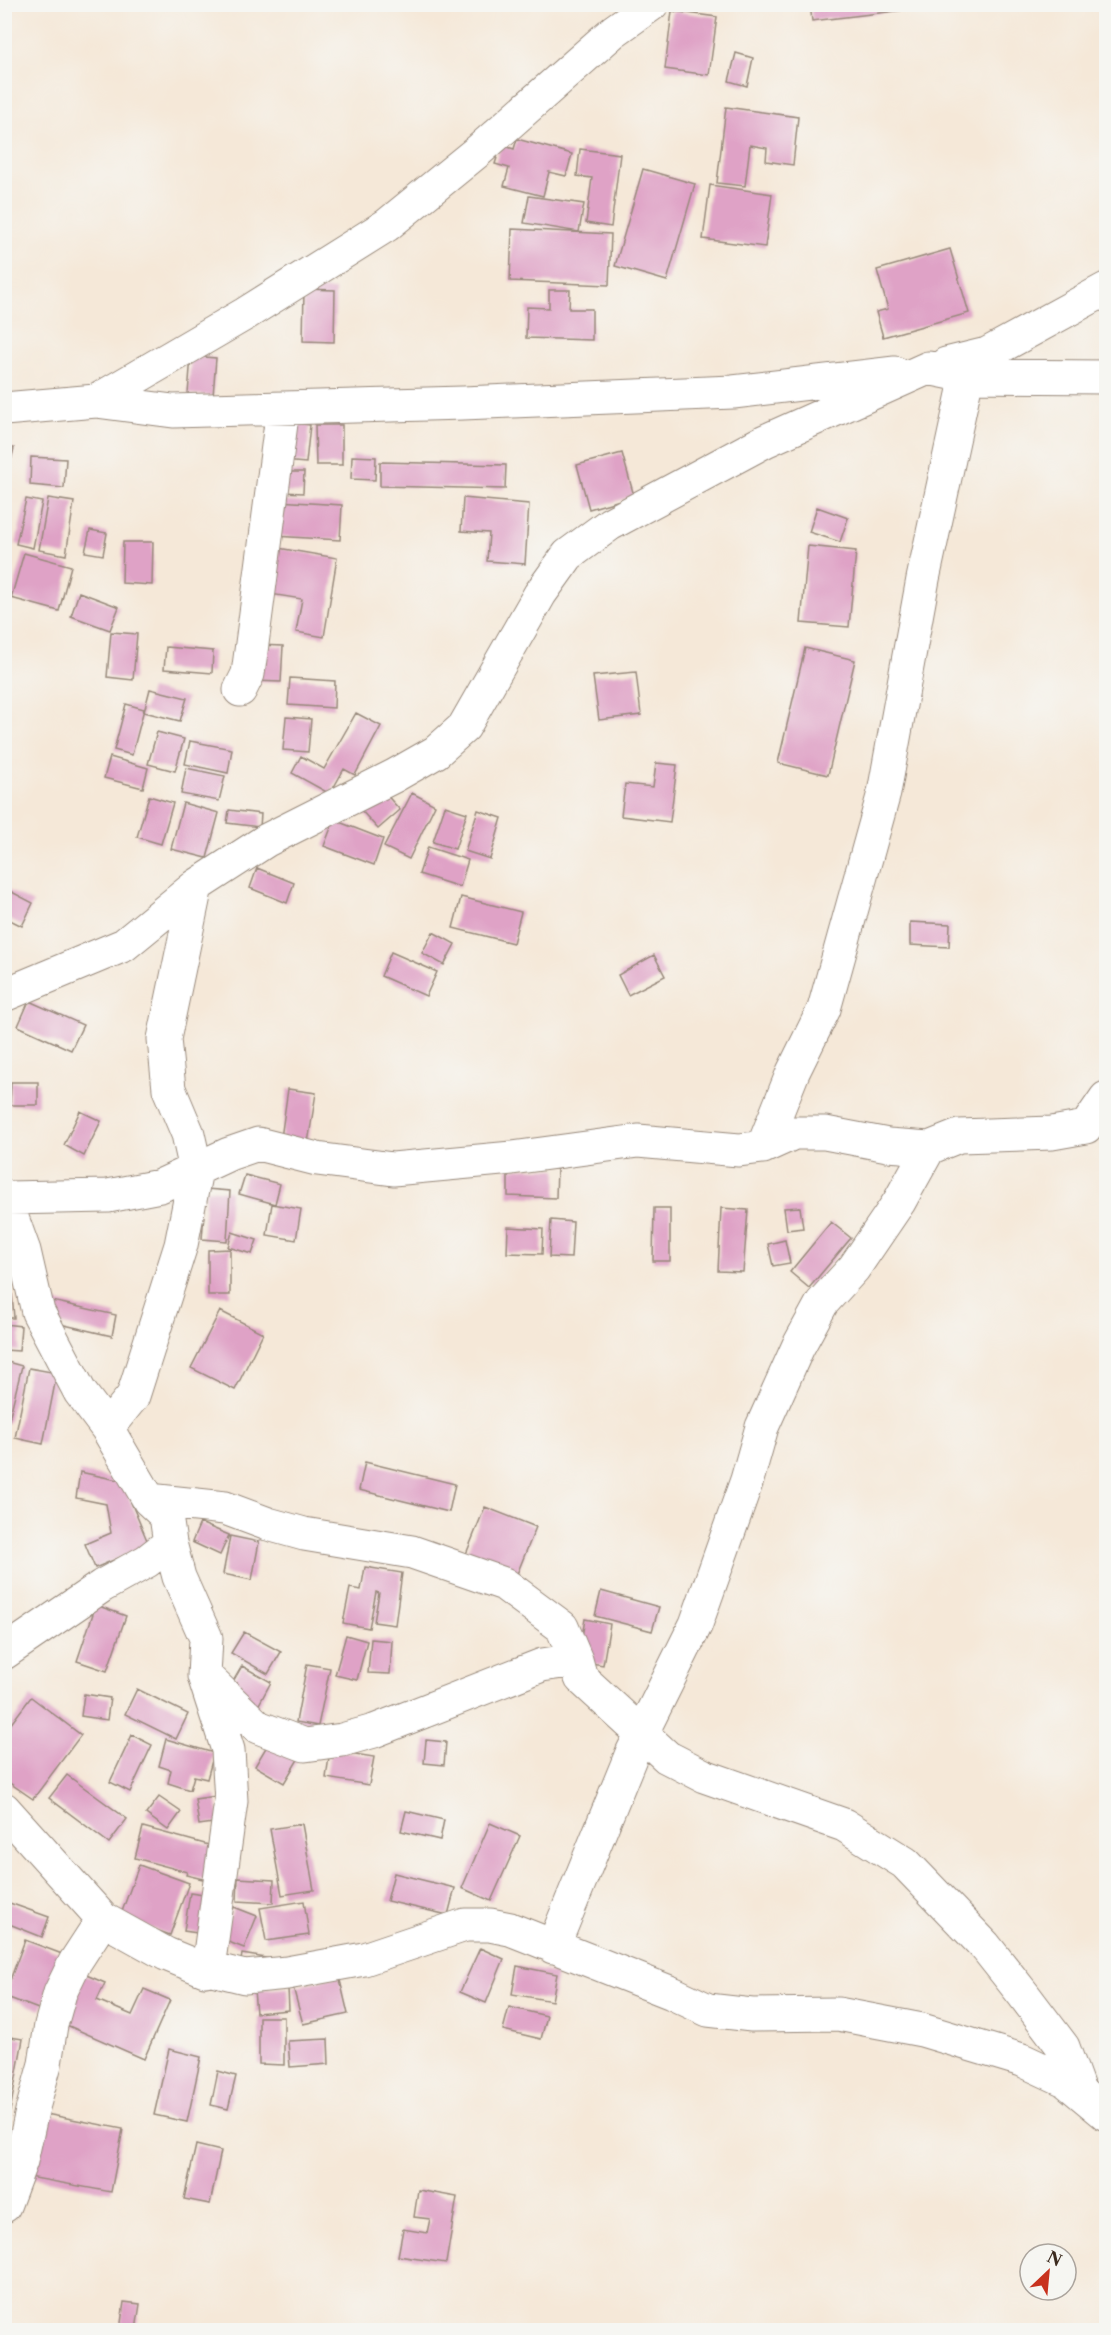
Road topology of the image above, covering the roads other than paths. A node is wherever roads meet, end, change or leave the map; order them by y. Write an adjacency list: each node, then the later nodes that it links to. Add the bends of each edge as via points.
1 (652, 4): 6 (street, via 614,31 387,225)
2 (1107, 289): 3 (street, via 987,354)
3 (928, 368): 4 (street); 7 (street, via 733,392); 10 (street, via 765,441 610,524 568,555 540,594 464,727 436,752 267,840)
4 (967, 376): 5 (street); 13 (street, via 923,579 884,793 824,1009)
5 (1107, 377)
6 (96, 401): 7 (street, via 173,411); 8 (street)
7 (284, 408): 9 (street, via 248,674)
8 (4, 409)
9 (240, 690)
10 (196, 886): 11 (street, via 124,945); 15 (street, via 164,1039 169,1089 188,1134)
11 (4, 996)
12 (1107, 1098): 14 (street, via 1086,1127 1052,1133 959,1136)
13 (763, 1147): 14 (street, via 794,1133 825,1133); 15 (street, via 739,1150 638,1141 512,1158 393,1168 317,1159 258,1144)
14 (929, 1148): 23 (street, via 899,1202 854,1268 822,1303 798,1347 762,1427 696,1623)
15 (196, 1170): 16 (street, via 160,1186 108,1196); 17 (street, via 181,1245 133,1396)
16 (6, 1197): 17 (street, via 38,1312 75,1384)
17 (107, 1428): 18 (street)
18 (149, 1500): 19 (street, via 166,1516); 21 (street, via 225,1508 304,1534 412,1552 504,1584 562,1628)
19 (170, 1543): 20 (street); 22 (street, via 179,1577 206,1638)
20 (4, 1653)
21 (576, 1660): 22 (street, via 542,1665 374,1731 305,1745 258,1727); 23 (street, via 581,1678)
22 (204, 1676): 27 (street, via 228,1750 231,1801)
23 (641, 1734): 26 (street); 28 (street, via 667,1757 695,1771 844,1826 905,1863 985,1946 1023,1994 1063,2047)
24 (4, 1809): 25 (street)
25 (103, 1918): 27 (street, via 166,1954); 30 (street, via 60,1993 21,2161)
26 (553, 1947): 27 (street, via 510,1929 465,1925 364,1959 287,1973 245,1977); 28 (street, via 708,2010 752,2015 838,2014 922,2030 1022,2060)
27 (208, 1968)
28 (1079, 2091): 29 (street)
29 (1107, 2114)
30 (4, 2206)

